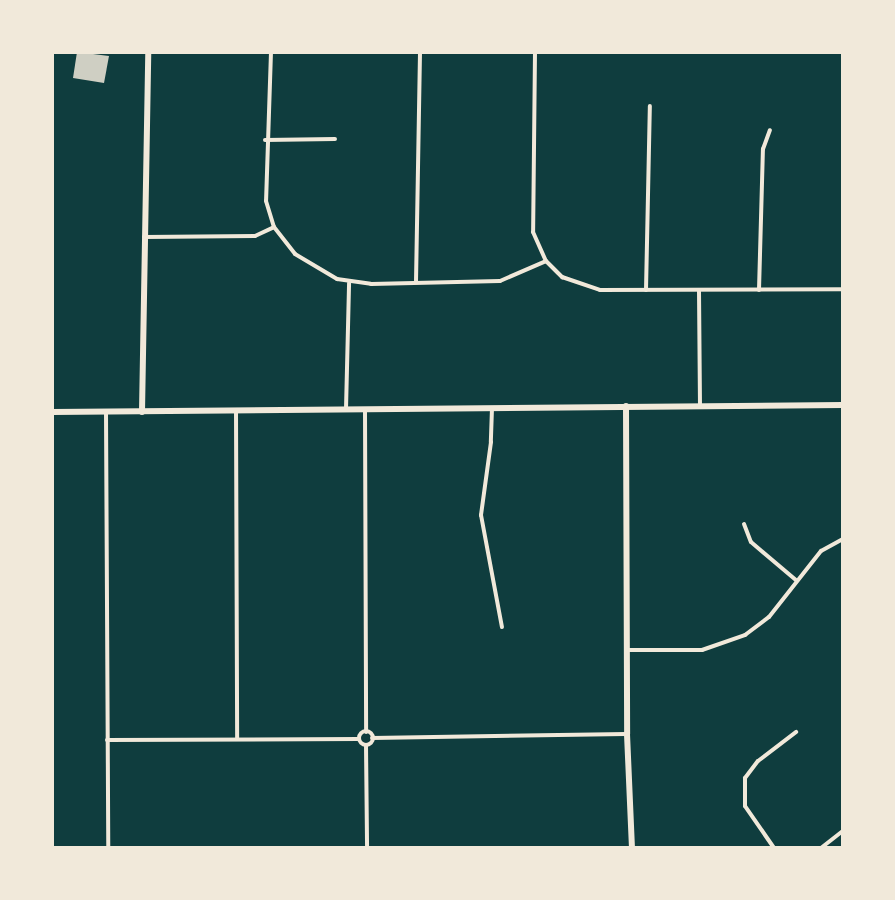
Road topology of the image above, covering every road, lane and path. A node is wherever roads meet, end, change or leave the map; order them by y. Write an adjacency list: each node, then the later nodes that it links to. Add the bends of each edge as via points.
1 (148, 52): 10 (main road)
2 (271, 52): 8 (street)
3 (420, 52): 13 (street)
4 (535, 52): 11 (street, via 533,232)
5 (650, 106): 15 (street)
6 (770, 130): 16 (street, via 763,149)
7 (335, 139): 8 (street)
8 (265, 140): 9 (street, via 265,194)
9 (274, 227): 10 (street, via 255,236); 12 (street, via 295,254)
10 (144, 237): 27 (main road)
11 (546, 261): 13 (street, via 500,281); 15 (street, via 581,286)
12 (349, 283): 13 (street); 22 (street)
13 (416, 283)
14 (843, 289): 16 (street)
15 (646, 290): 17 (street)
16 (759, 290): 17 (street)
17 (699, 291): 18 (street)
18 (700, 405): 19 (main road); 20 (main road)
19 (843, 405)
20 (626, 406): 21 (main road); 32 (main road)
21 (492, 407): 23 (main road); 31 (street, via 481,515)
22 (346, 409): 23 (main road); 24 (main road)
23 (365, 409): 33 (street)
24 (236, 410): 27 (main road); 36 (street)
25 (52, 412): 26 (main road)
26 (106, 412): 27 (main road); 39 (street)
27 (142, 412)
28 (744, 524): 30 (street, via 751,542)
29 (843, 539): 30 (street, via 821,551)
30 (797, 581): 32 (street, via 769,617 731,642 702,650)
31 (502, 627)
32 (628, 650): 35 (main road)
33 (366, 732): 37 (street); 38 (street)
34 (796, 732): 46 (street, via 745,778 745,806)
35 (627, 734): 37 (street); 45 (main road)
36 (237, 738): 38 (street); 39 (street)
37 (372, 738): 40 (street)
38 (359, 739): 40 (street)
39 (107, 740): 43 (street)
40 (366, 745): 44 (street)
41 (843, 831): 42 (street)
42 (825, 847)
43 (108, 848)
44 (367, 848)
45 (630, 848)
46 (774, 848)

